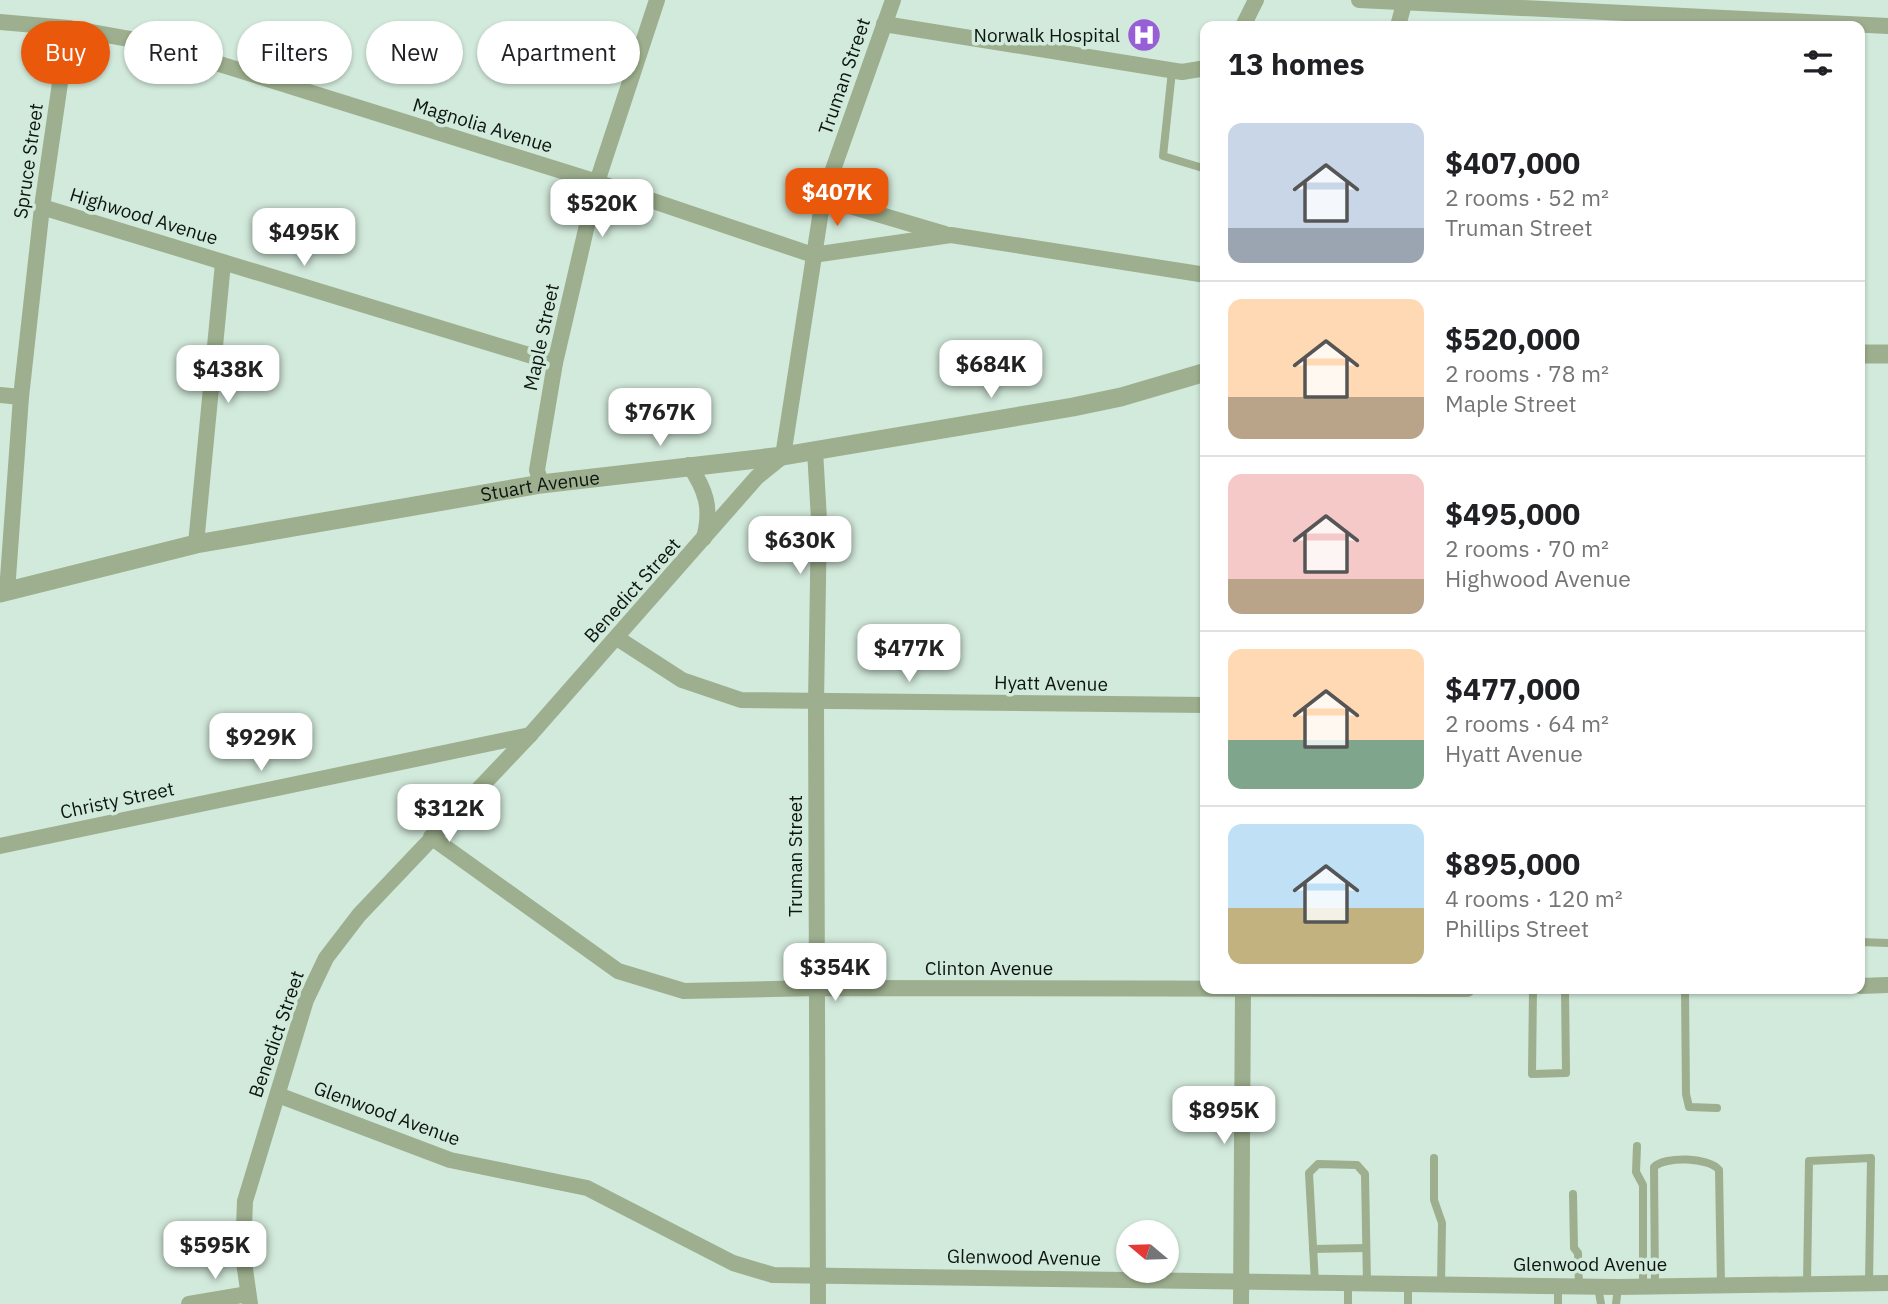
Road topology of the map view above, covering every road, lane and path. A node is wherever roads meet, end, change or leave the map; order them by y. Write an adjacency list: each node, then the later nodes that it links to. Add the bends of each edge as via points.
1 (657, 0): 19 (street, Maple Street)
2 (893, 0): 11 (street, Truman Street)
3 (1256, 0): 6 (street)
4 (1359, 0): 5 (street)
5 (1405, 1): 7 (street); 8 (street)
6 (1246, 21)
7 (1399, 21)
8 (1791, 21)
9 (0, 22): 10 (street, Magnolia Avenue)
10 (21, 24)
11 (884, 24): 16 (street); 20 (street, Truman Street)
12 (1865, 25): 13 (street)
13 (1888, 26)
14 (110, 36): 19 (street, Magnolia Avenue, via 152,43)
15 (1200, 69): 16 (street)
16 (1172, 71): 18 (lane, via 1163,156)
17 (60, 84): 21 (street, Spruce Street)
18 (1200, 167)
19 (597, 182): 23 (street, Magnolia Avenue); 28 (street, Maple Street)
20 (823, 198): 22 (street, Magnolia Avenue); 23 (street, Truman Street)
21 (42, 207): 24 (street, Highwood Avenue); 31 (street, Spruce Street)
22 (951, 235): 23 (street, Magnolia Avenue); 25 (street, Magnolia Avenue)
23 (813, 255): 33 (street, Truman Street)
24 (223, 262): 28 (street, Highwood Avenue); 37 (street)
25 (1200, 274)
26 (1865, 354): 27 (street)
27 (1888, 354)
28 (555, 363): 35 (street, Maple Street, via 537,470)
29 (1200, 374): 32 (street, Stuart Avenue, via 1085,404)
30 (0, 395): 31 (street)
31 (20, 397): 38 (street, Spruce Street)
32 (815, 450): 33 (street, Stuart Avenue); 40 (street, Truman Street, via 819,520)
33 (783, 456): 34 (street, Stuart Avenue); 36 (street, Benedict Street, via 757,477)
34 (689, 466): 35 (street, Stuart Avenue); 36 (street, Benedict Street, via 706,493 708,523)
35 (541, 484): 37 (street, Stuart Avenue)
36 (703, 542): 39 (street, Benedict Street)
37 (196, 544): 38 (street, Stuart Avenue)
38 (4, 592)
39 (617, 638): 40 (street, Hyatt Avenue, via 682,680 741,700); 42 (street, Benedict Street)
40 (816, 702): 41 (street, Hyatt Avenue); 50 (street, Truman Street)
41 (1200, 705)
42 (530, 735): 43 (street, Benedict Street); 44 (street, Christy Street)
43 (431, 837): 50 (street, Clinton Avenue, via 618,971 684,991); 56 (street, Benedict Street, via 326,958 306,1000)
44 (0, 846)
45 (1865, 942): 46 (lane)
46 (1887, 943): 47 (lane)
47 (1888, 954)
48 (1888, 985): 49 (street)
49 (1865, 986)
50 (816, 988): 51 (street, Clinton Avenue); 63 (street, Truman Street)
51 (1200, 990)
52 (1243, 994): 64 (street)
53 (1533, 994): 54 (lane, via 1532,1074 1566,1073)
54 (1565, 994)
55 (1685, 994): 57 (lane, via 1689,1107)
56 (278, 1095): 63 (street, Glenwood Avenue, via 450,1160 587,1188 755,1272); 79 (street, Benedict Street, via 245,1201)
57 (1717, 1108)
58 (1637, 1146): 76 (lane)
59 (1434, 1158): 73 (lane, via 1434,1200 1442,1223)
60 (1573, 1194): 75 (lane)
61 (1367, 1248): 62 (lane); 62 (lane, via 1362,1167 1318,1164 1309,1172); 70 (lane)
62 (1313, 1249): 65 (lane)
63 (818, 1274): 64 (street, Glenwood Avenue); 81 (street, Truman Street)
64 (1242, 1282): 65 (street, Glenwood Avenue); 82 (street)
65 (1315, 1283): 69 (street, Glenwood Avenue)
66 (1807, 1283): 67 (street, Glenwood Avenue); 67 (lane, via 1809,1161 1871,1158); 72 (street, Glenwood Avenue)
67 (1869, 1283): 68 (street, Glenwood Avenue)
68 (1888, 1283)
69 (1348, 1284): 70 (street, Glenwood Avenue); 83 (lane)
70 (1367, 1284): 71 (street, Glenwood Avenue)
71 (1408, 1284): 73 (street, Glenwood Avenue); 84 (lane)
72 (1721, 1284): 76 (street, Glenwood Avenue); 76 (lane, via 1718,1170 1705,1161 1667,1162 1654,1167)
73 (1441, 1285): 74 (street, Glenwood Avenue)
74 (1558, 1286): 75 (street, Glenwood Avenue); 85 (lane)
75 (1578, 1286): 77 (street, Glenwood Avenue)
76 (1649, 1286): 78 (street, Glenwood Avenue)
77 (1598, 1287): 78 (street, Glenwood Avenue); 86 (lane)
78 (1618, 1287): 87 (lane)
79 (249, 1299): 80 (street)
80 (189, 1304)
81 (818, 1304)
82 (1241, 1304)
83 (1348, 1304)
84 (1408, 1304)
85 (1558, 1304)
86 (1601, 1304)
87 (1616, 1304)

